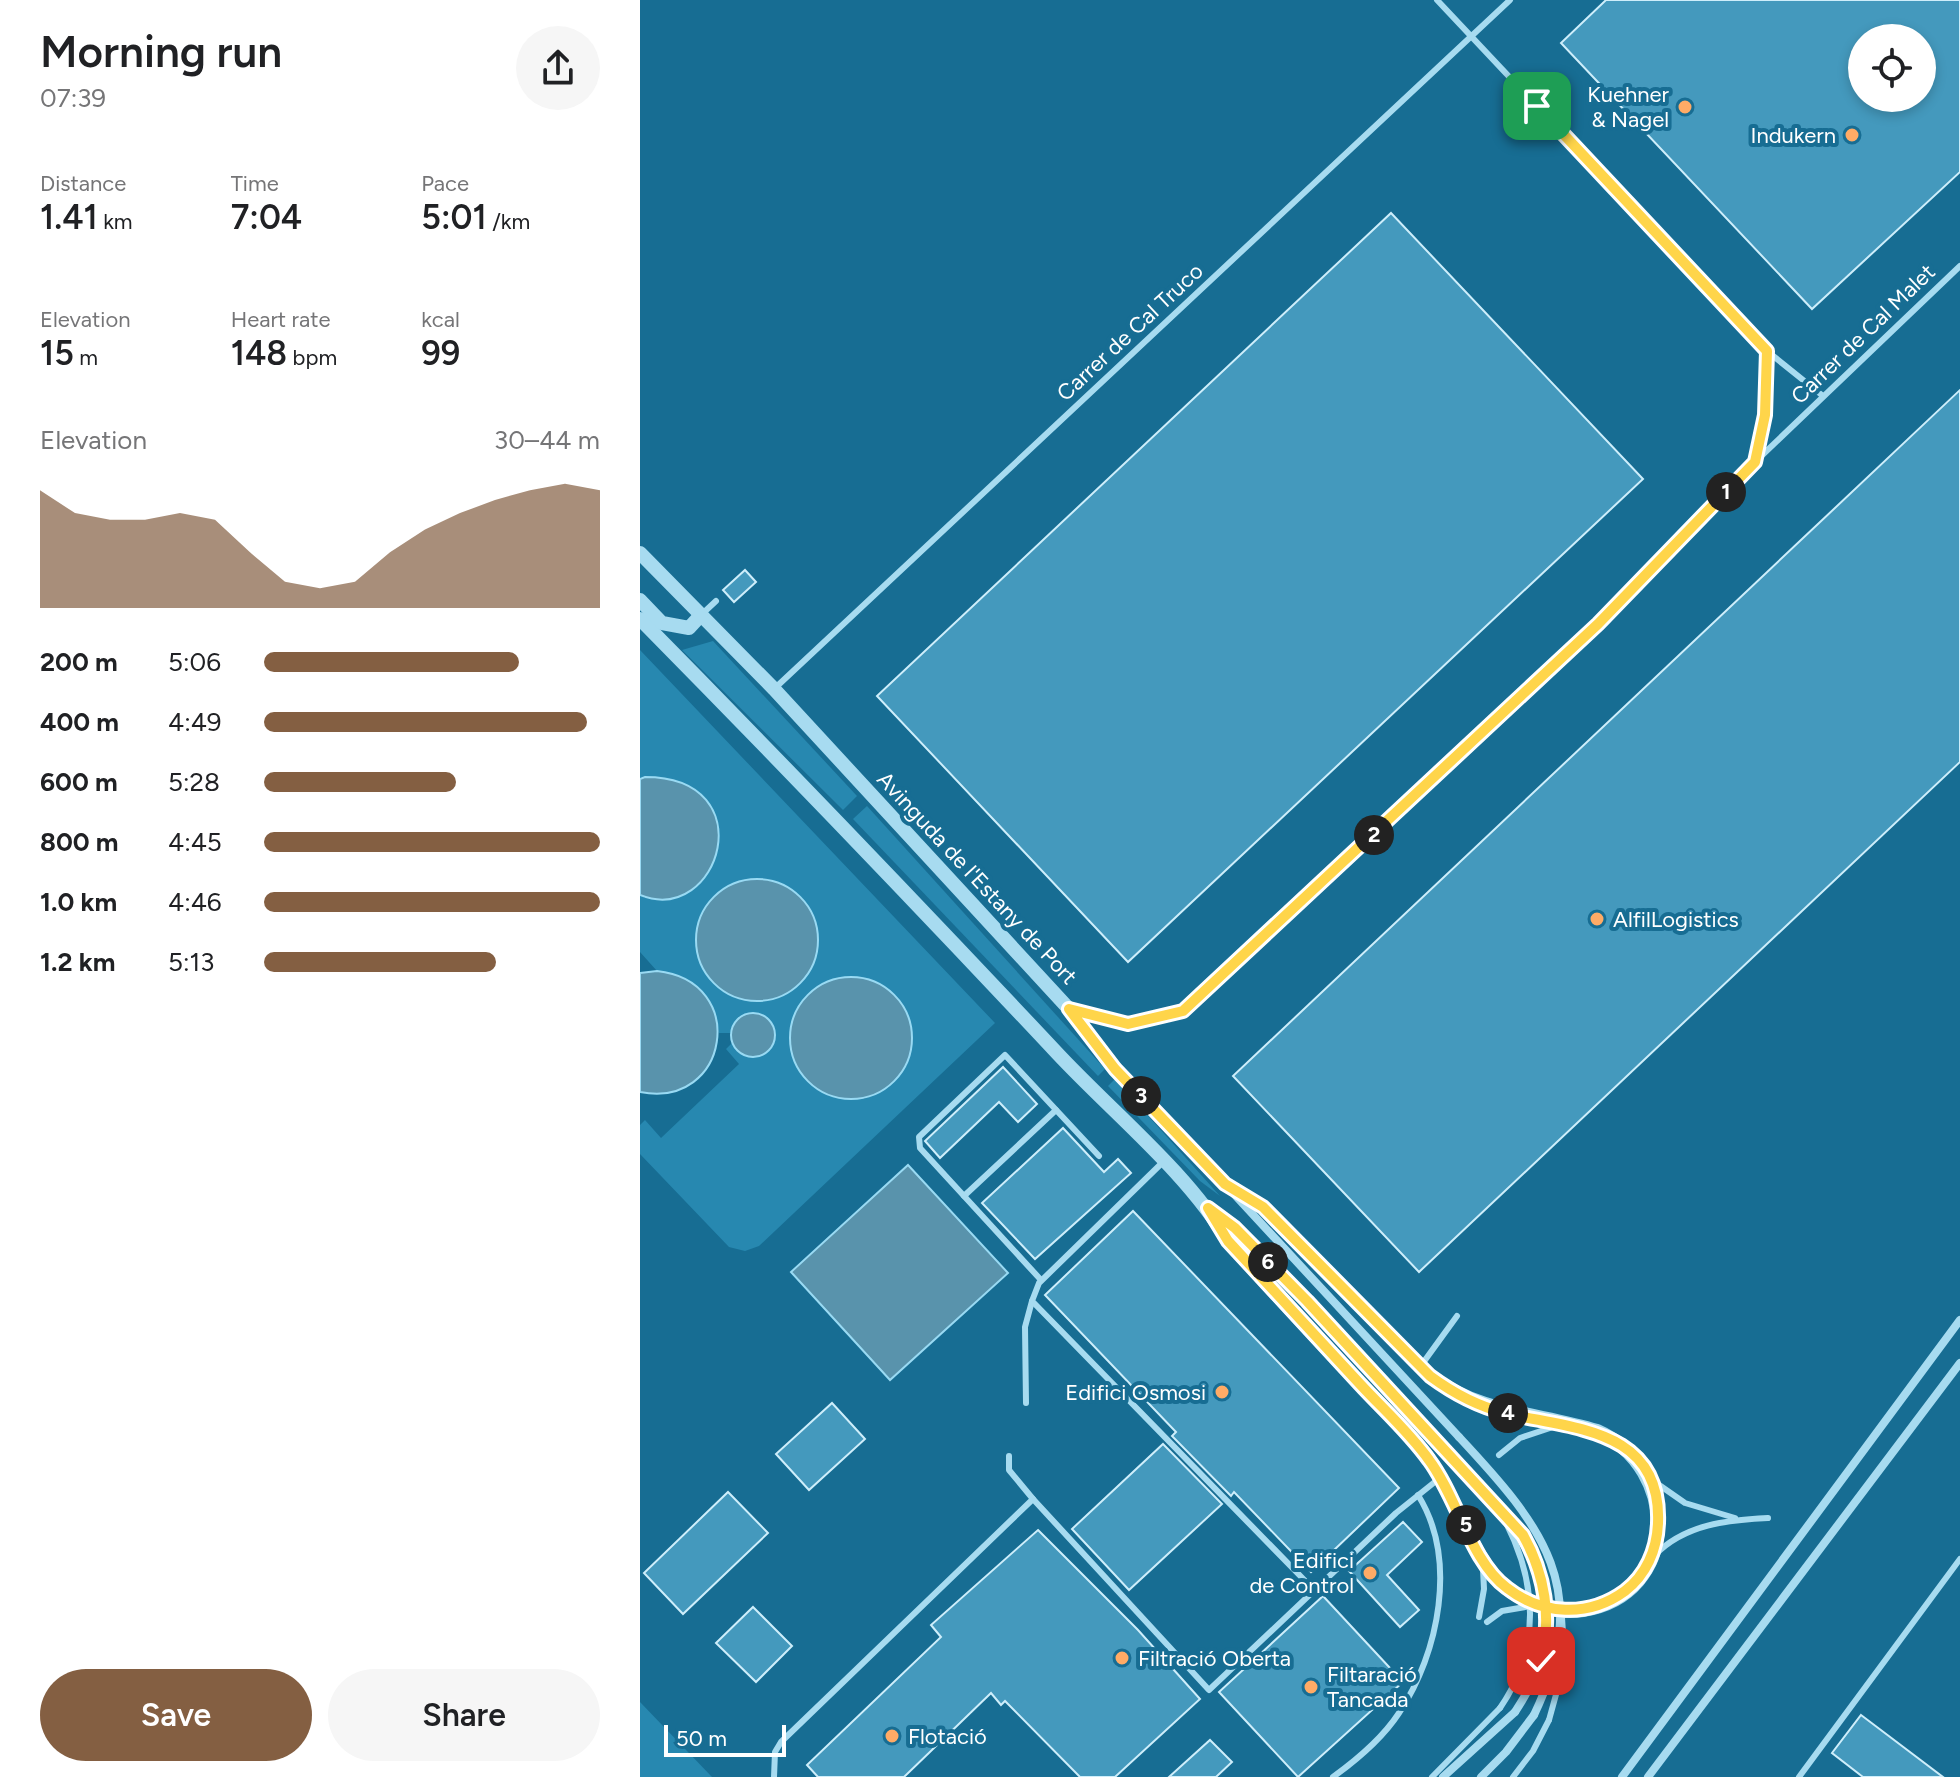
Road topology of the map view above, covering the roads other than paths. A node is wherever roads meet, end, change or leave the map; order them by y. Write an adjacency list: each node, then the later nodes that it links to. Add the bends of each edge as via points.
1 (1437, 0): 3 (lane)
2 (1510, 0): 3 (lane, Carrer de Cal Truco)
3 (1473, 37): 5 (lane); 13 (lane, Carrer de Cal Truco)
4 (1960, 266): 6 (lane, Carrer de Cal Malet)
5 (1767, 351): 6 (lane); 7 (lane, via 1765,415)
6 (1823, 396): 7 (lane, Carrer de Cal Malet)
7 (1755, 462): 14 (lane, Carrer de Cal Malet, via 1598,624 1183,1011 1128,1024)
8 (640, 553): 11 (street, Avinguda de l'Estany de Port)
9 (640, 600): 11 (street, via 662,623 689,628)
10 (716, 601): 11 (lane)
11 (701, 615): 13 (street, Avinguda de l'Estany de Port)
12 (640, 619): 17 (street, Avinguda de l'Estany de Port)
13 (774, 689): 14 (street, Avinguda de l'Estany de Port)
14 (1069, 1009): 18 (street, Avinguda de l'Estany de Port, via 1115,1069)
15 (1056, 1110): 16 (lane); 19 (lane); 19 (lane, via 1005,1055 919,1137 920,1148)
16 (1099, 1156)
17 (1163, 1162): 20 (street, Avinguda de l'Estany de Port); 21 (lane)
18 (1225, 1184): 26 (street, Avinguda de l'Estany de Port, via 1263,1207); 42 (street, bridge, via 1509,1490 1547,1552)
19 (964, 1196): 21 (lane)
20 (1208, 1208): 31 (street, Avinguda de l'Estany de Port, via 1228,1241 1420,1447); 35 (street, via 1245,1238)
21 (1041, 1280): 22 (lane)
22 (1032, 1301): 27 (lane, via 1025,1327); 41 (lane)
23 (1457, 1316): 26 (lane)
24 (1960, 1320): 52 (street)
25 (1960, 1363): 53 (street)
26 (1420, 1367): 28 (street, Avinguda de l'Estany de Port, via 1471,1402)
27 (1026, 1403)
28 (1576, 1425): 29 (lane, via 1533,1432); 32 (street, Avinguda de l'Estany de Port, via 1625,1447)
29 (1499, 1455)
30 (1009, 1456): 34 (lane, via 1009,1470)
31 (1441, 1477): 33 (lane); 38 (street, Avinguda de l'Estany de Port)
32 (1650, 1479): 37 (lane, via 1685,1503); 40 (street, Avinguda de l'Estany de Port, via 1658,1519)
33 (1418, 1495): 41 (lane); 47 (lane, via 1432,1523 1437,1550 1438,1611 1430,1642 1416,1684 1398,1715 1375,1743)
34 (1033, 1499): 41 (lane, via 1209,1690); 46 (lane, via 781,1742)
35 (1494, 1500): 48 (lane, bridge, via 1523,1560 1532,1607 1525,1660 1500,1708); 49 (street, bridge, via 1531,1549 1546,1608 1541,1661 1515,1712)
36 (1768, 1518): 37 (lane)
37 (1738, 1519): 40 (lane, via 1692,1530)
38 (1480, 1554): 43 (street, Avinguda de l'Estany de Port, via 1504,1587); 44 (lane, via 1484,1578)
39 (1960, 1559): 54 (lane)
40 (1650, 1560): 43 (street, Avinguda de l'Estany de Port, via 1625,1591 1599,1606 1569,1611)
41 (1314, 1590)
42 (1560, 1604): 50 (street, bridge, via 1550,1673 1534,1715); 51 (lane, bridge, via 1565,1662 1549,1720)
43 (1538, 1606): 45 (lane, via 1511,1608)
44 (1479, 1617)
45 (1487, 1622)
46 (774, 1777)
47 (1333, 1777)
48 (1432, 1777)
49 (1443, 1777)
50 (1481, 1777)
51 (1513, 1777)
52 (1622, 1777)
53 (1648, 1777)
54 (1799, 1777)

